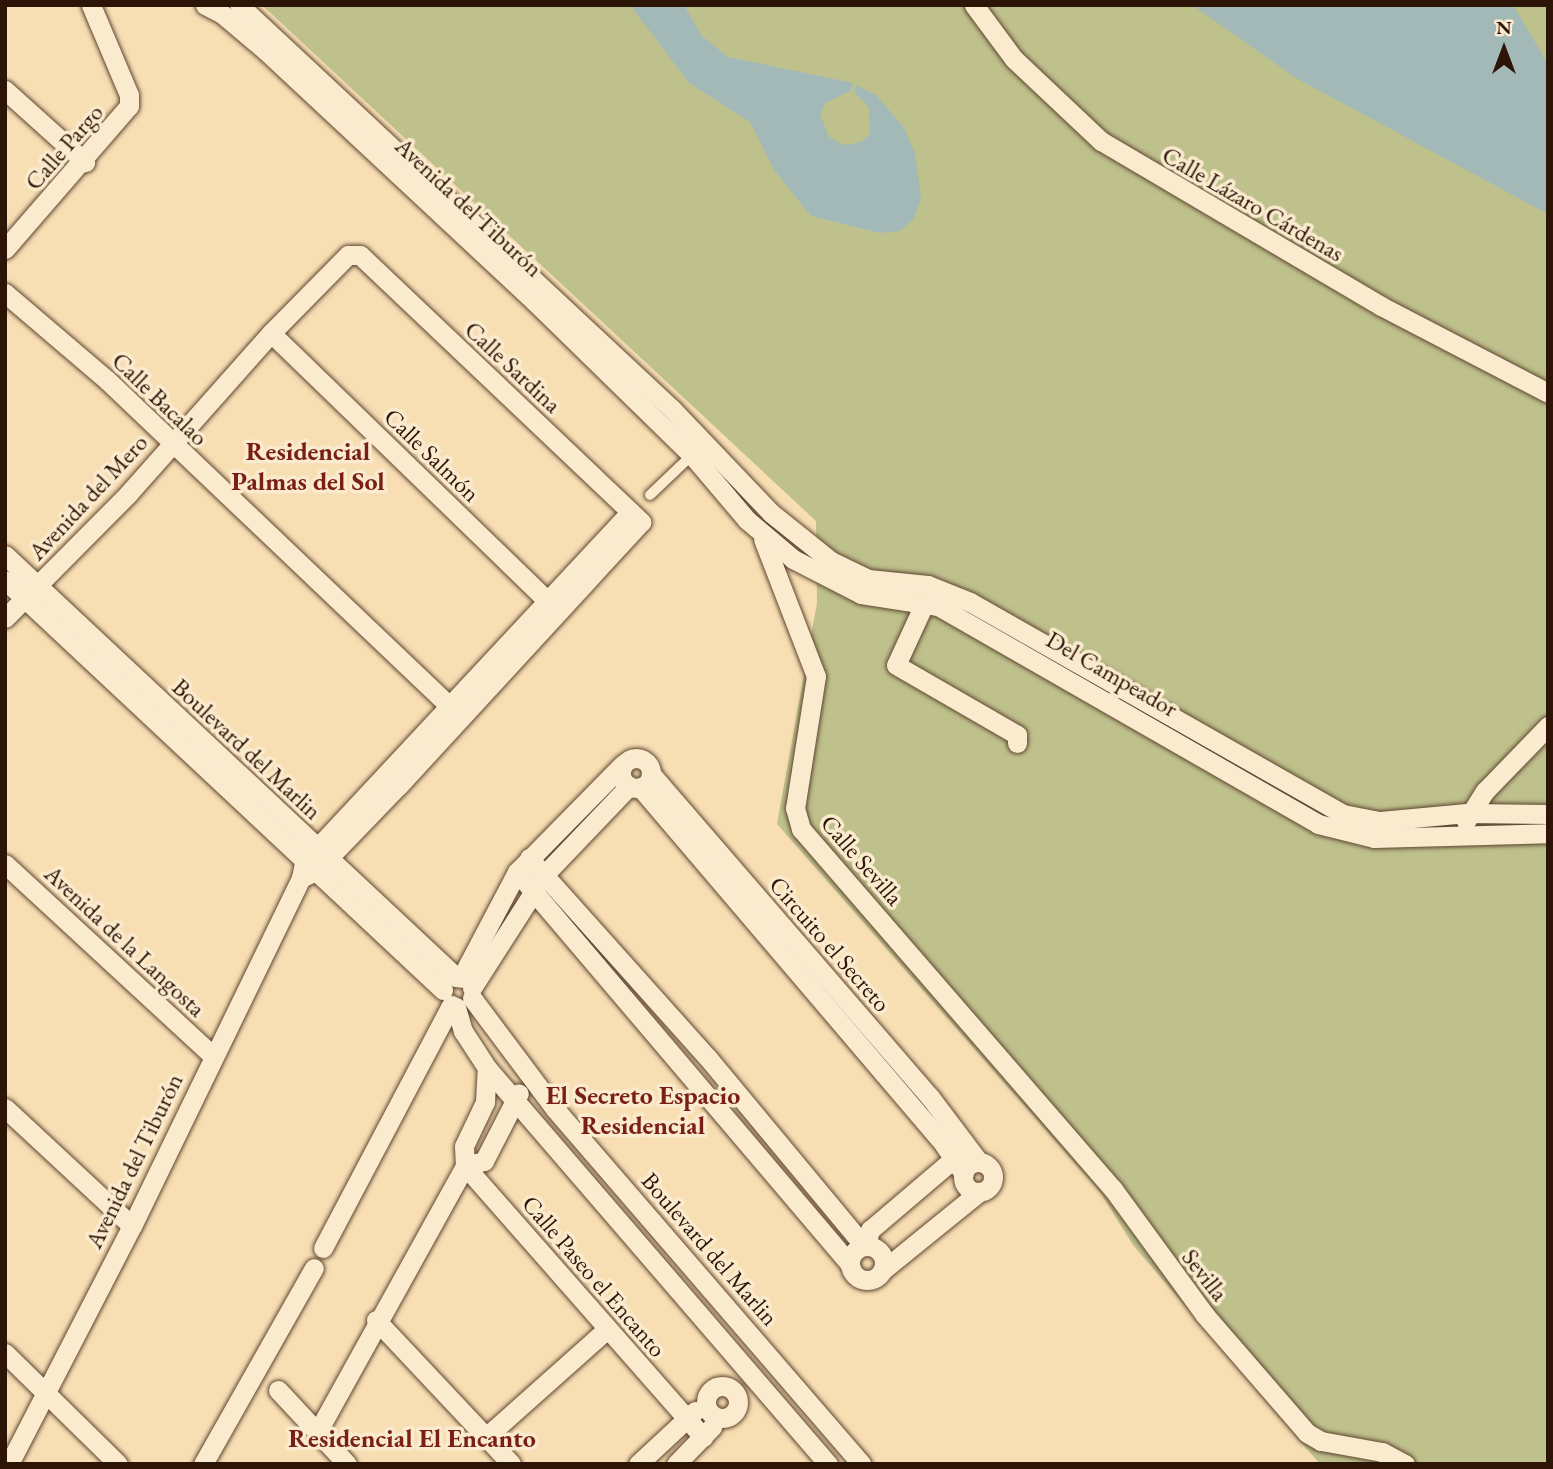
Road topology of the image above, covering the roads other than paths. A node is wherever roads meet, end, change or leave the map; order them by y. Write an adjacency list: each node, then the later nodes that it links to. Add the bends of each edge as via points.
1 (92, 5): 7 (street, Calle Pargo, via 129,95 129,106)
2 (205, 5): 6 (street, Avenida del Tiburón)
3 (239, 5): 6 (street, Avenida del Tiburón)
4 (974, 5): 12 (street, Calle Lázaro Cárdenas, via 1033,79 1101,141 1370,300)
5 (5, 90): 7 (street)
6 (322, 91): 14 (street, Avenida del Tiburón)
7 (85, 162): 8 (street, Calle Pargo)
8 (5, 249)
9 (348, 255): 11 (street, Avenida del Mero); 17 (street, Calle Sardina, via 360,256)
10 (5, 293): 13 (street, Calle Bacalao, via 107,380)
11 (271, 333): 13 (street, Avenida del Mero); 25 (street, Calle Salmón)
12 (1548, 393)
13 (170, 445): 23 (street, Avenida del Mero); 28 (street, Calle Bacalao)
14 (698, 449): 15 (lane); 16 (street, Del Campeador); 18 (street, Del Campeador)
15 (650, 495)
16 (771, 513): 18 (street); 19 (street, Del Campeador)
17 (636, 517): 25 (street, Avenida del Tiburón)
18 (758, 530): 21 (street, Del Campeador)
19 (802, 538): 21 (street); 27 (street, Del Campeador, via 831,561 868,579 944,590)
20 (5, 555): 23 (street, Boulevard del Marlin)
21 (786, 566): 24 (street, Del Campeador, via 861,594); 44 (street, Calle Sevilla, via 816,676 797,820)
22 (5, 580): 23 (street, Boulevard del Marlin)
23 (31, 592): 26 (street, Avenida del Mero); 35 (street, Boulevard del Marlin)
24 (925, 602): 27 (street, Del Campeador); 30 (street, via 896,665 1017,735)
25 (554, 607): 28 (street, Avenida del Tiburón)
26 (5, 618)
27 (1062, 664): 33 (street, Del Campeador, via 1268,783 1318,824 1360,837)
28 (455, 712): 35 (street, Avenida del Tiburón)
29 (1548, 726): 33 (street)
30 (1017, 743)
31 (622, 765): 32 (street, via 621,777); 32 (street, via 631,758 643,759); 37 (street)
32 (640, 782): 38 (street); 39 (street, Circuito el Secreto); 40 (street, Circuito el Secreto)
33 (1466, 823): 34 (street, Del Campeador)
34 (1547, 824)
35 (313, 863): 41 (street, Boulevard del Marlin); 42 (street, Avenida del Tiburón)
36 (5, 864): 42 (street, Avenida de la Langosta)
37 (523, 865): 38 (street); 41 (street)
38 (539, 881): 41 (street); 43 (street); 47 (street)
39 (808, 957): 40 (street); 50 (street, Circuito el Secreto)
40 (792, 971): 50 (street, Circuito el Secreto)
41 (459, 992): 45 (street, Boulevard del Marlin); 46 (street, Boulevard del Marlin, via 463,1031); 55 (street)
42 (212, 1055): 53 (street, Avenida del Tiburón)
43 (708, 1058): 47 (street); 54 (street)
44 (1003, 1063): 81 (street, Sevilla, via 1113,1189 1204,1314 1307,1433 1321,1441 1382,1452)
45 (522, 1067): 48 (street); 62 (street, Boulevard del Marlin)
46 (487, 1068): 48 (street, Boulevard del Marlin); 51 (street, via 485,1102 464,1146)
47 (690, 1072): 56 (street)
48 (516, 1102): 51 (street, via 484,1161); 63 (street, Boulevard del Marlin)
49 (5, 1108): 53 (street)
50 (966, 1160): 52 (street, via 967,1187); 52 (street, via 990,1168 993,1181); 54 (street, via 870,1230)
51 (465, 1166): 59 (street); 60 (street, Calle Paseo el Encanto)
52 (979, 1192): 58 (street)
53 (132, 1226): 64 (street, Avenida del Tiburón)
54 (865, 1245): 56 (street); 58 (street, via 879,1250)
55 (323, 1248)
56 (849, 1263): 58 (street, via 863,1280)
57 (314, 1268): 75 (street)
58 (883, 1270)
59 (376, 1320): 69 (street); 70 (street)
60 (607, 1329): 67 (street, Calle Paseo el Encanto); 70 (street)
61 (5, 1353): 64 (street)
62 (771, 1355): 63 (street); 72 (street, Boulevard del Marlin)
63 (748, 1372): 80 (street, Boulevard del Marlin)
64 (47, 1390): 73 (street, Avenida del Tiburón); 74 (street)
65 (278, 1390): 69 (street)
66 (706, 1401): 67 (street); 68 (street, via 710,1412); 68 (street, via 717,1387 734,1392 736,1410)
67 (686, 1418): 71 (street, Calle Paseo el Encanto); 78 (street)
68 (720, 1418): 71 (street)
69 (318, 1431): 76 (street)
70 (487, 1436): 77 (street)
71 (703, 1437): 79 (street)
72 (858, 1462)
73 (9, 1464)
74 (118, 1464)
75 (203, 1464)
76 (347, 1464)
77 (511, 1464)
78 (638, 1464)
79 (676, 1464)
80 (828, 1464)
81 (1405, 1464)

